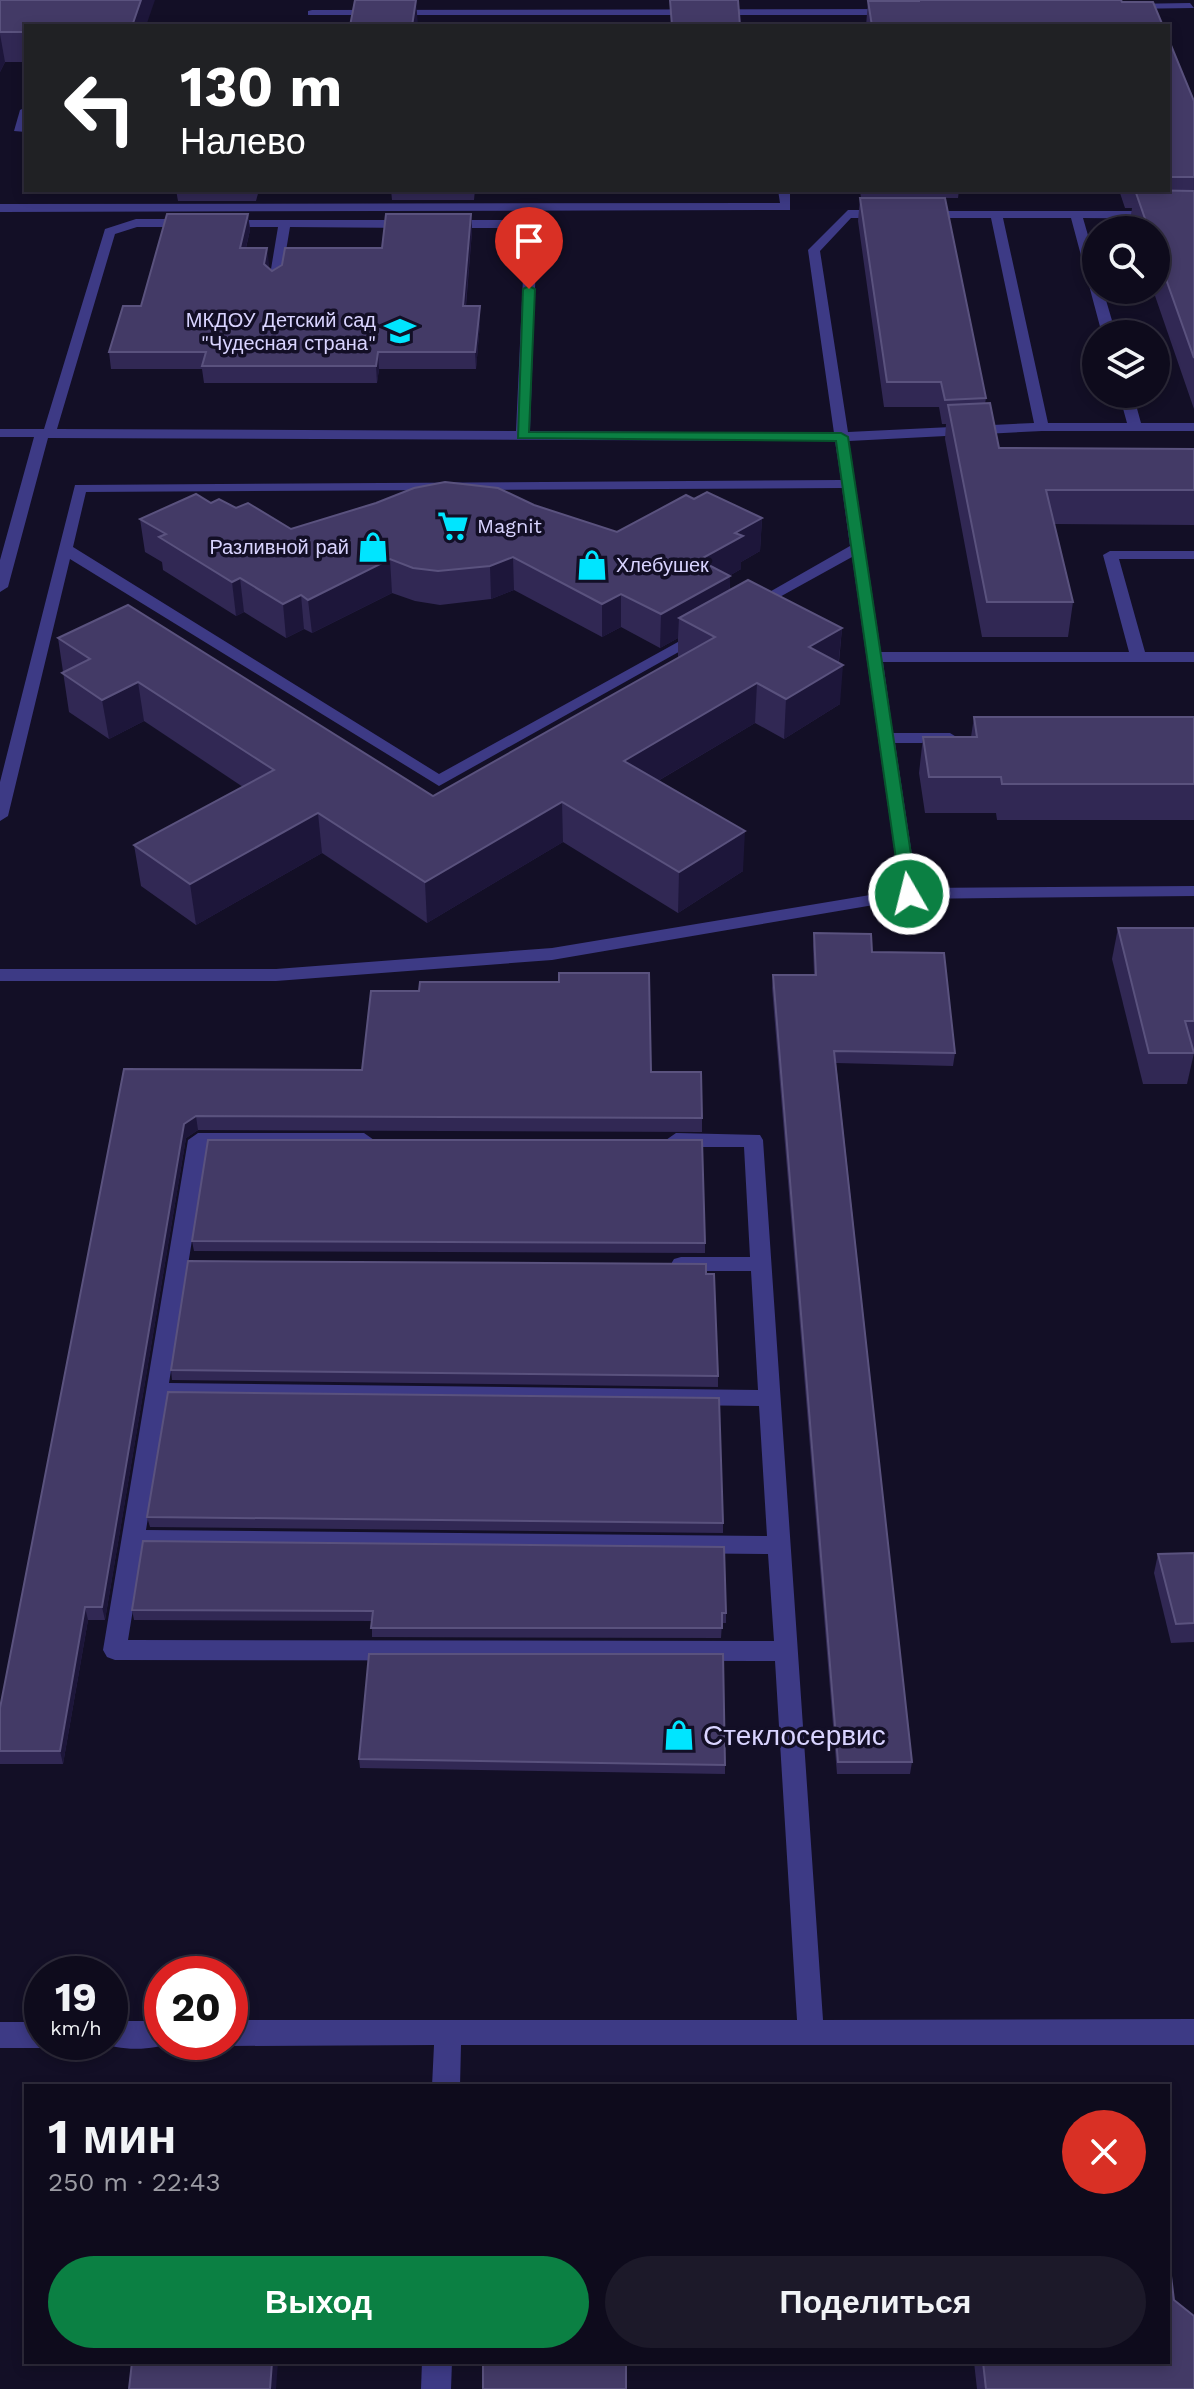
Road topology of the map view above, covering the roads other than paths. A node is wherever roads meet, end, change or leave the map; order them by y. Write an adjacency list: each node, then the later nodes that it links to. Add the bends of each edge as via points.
1 (314, 0): 5 (street)
2 (1111, 7): 3 (street)
3 (1190, 7)
4 (905, 11): 6 (street)
5 (312, 13): 6 (street); 7 (street)
6 (796, 20)
7 (309, 24)
8 (24, 115): 9 (street, via 18,129)
9 (24, 129)
10 (784, 192): 11 (street, via 786,207)
11 (0, 208)
12 (996, 214): 13 (street); 21 (street); 27 (street, via 848,214 814,250)
13 (1076, 214): 14 (street); 18 (street)
14 (1194, 215)
15 (285, 223): 16 (street); 19 (street); 25 (street, via 136,223 109,232)
16 (422, 224)
17 (437, 224): 26 (street, via 513,224 531,232)
18 (1082, 235)
19 (275, 281)
20 (1130, 408): 22 (street)
21 (1042, 427): 22 (street); 27 (street)
22 (1135, 427): 23 (street)
23 (1194, 427)
24 (0, 433): 25 (street)
25 (46, 433): 26 (street); 32 (street)
26 (523, 436): 27 (street)
27 (841, 437): 28 (street)
28 (846, 484): 29 (street); 30 (street, via 80,488)
29 (857, 548): 30 (street, via 439,781); 33 (street)
30 (65, 549): 38 (street)
31 (1194, 555): 34 (street, via 1110,555)
32 (0, 587)
33 (874, 657): 34 (street); 36 (street)
34 (1138, 657): 35 (street)
35 (1194, 657)
36 (886, 738): 37 (street); 40 (street)
37 (963, 738)
38 (0, 816)
39 (1194, 891): 40 (street)
40 (909, 894): 41 (street, via 552,954 276,975)
41 (0, 975)
42 (388, 1140): 46 (street, via 198,1140 186,1261)
43 (658, 1140): 45 (street, via 753,1140)
44 (667, 1264): 45 (street)
45 (761, 1264): 47 (street)
46 (157, 1391): 47 (street); 48 (street)
47 (770, 1398): 49 (street)
48 (133, 1539): 49 (street); 50 (street, via 115,1650)
49 (778, 1545): 50 (street)
50 (785, 1651): 52 (street)
51 (448, 2032): 52 (street); 54 (street); 57 (street)
52 (811, 2032): 53 (street)
53 (1194, 2032)
54 (248, 2033)
55 (0, 2035): 56 (street)
56 (24, 2035)
57 (446, 2084)
58 (437, 2364): 59 (street)
59 (436, 2389)

